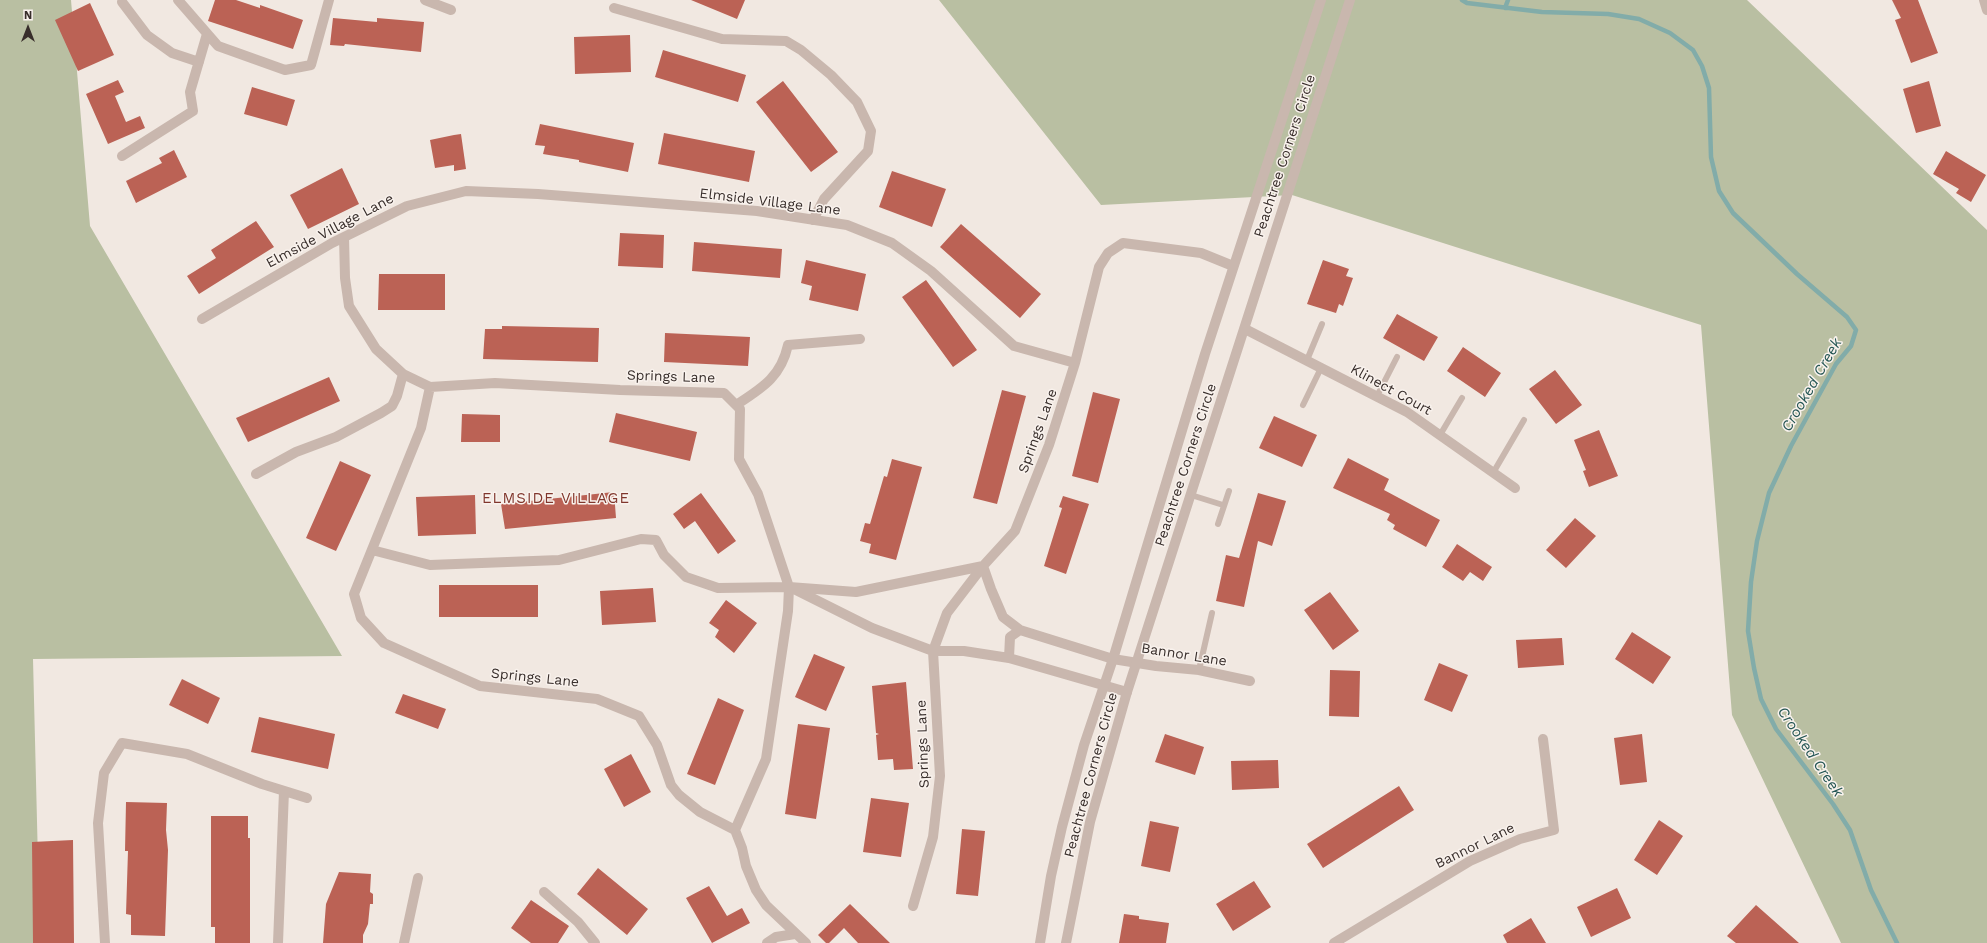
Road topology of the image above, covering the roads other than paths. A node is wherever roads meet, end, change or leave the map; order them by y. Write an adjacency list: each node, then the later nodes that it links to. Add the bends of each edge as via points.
1 (178, 0): 11 (street)
2 (330, 0): 11 (street, via 310,65 285,70 218,46)
3 (425, 0): 9 (street)
4 (1321, 0): 16 (street, Peachtree Corners Circle)
5 (1350, 0): 19 (street, Peachtree Corners Circle)
6 (1984, 0): 10 (street)
7 (122, 2): 12 (street, via 147,35 172,53)
8 (614, 8): 14 (street, via 722,39 786,42 801,50 831,75 857,102 871,131 868,151 824,199)
9 (451, 10)
10 (1987, 10)
11 (207, 34): 12 (street)
12 (199, 62): 13 (street, via 190,92 193,111)
13 (122, 156)
14 (813, 220): 15 (street, Elmside Village Lane, via 757,211 466,191 407,206); 23 (street, Elmside Village Lane, via 847,225 892,243 931,271 1014,346)
15 (344, 237): 17 (street, Elmside Village Lane); 25 (street, Springs Lane, via 349,306 376,349)
16 (1233, 266): 23 (street, via 1201,253 1123,243 1108,253 1099,267); 47 (street, Peachtree Corners Circle)
17 (202, 319)
18 (1322, 324): 22 (lane)
19 (1245, 329): 22 (street, Klinect Court); 37 (street, Peachtree Corners Circle)
20 (860, 339): 29 (street, via 788,345 785,360 773,379)
21 (1397, 357): 27 (lane)
22 (1307, 360): 24 (street, Klinect Court)
23 (1075, 363): 41 (street, Springs Lane, via 1049,445 1015,530)
24 (1321, 368): 27 (street, Klinect Court); 30 (lane)
25 (403, 374): 26 (street, Springs Lane); 34 (street, via 392,406 336,437 296,452)
26 (430, 387): 29 (street, Springs Lane, via 495,383 620,390 724,392); 40 (street, Springs Lane, via 421,428)
27 (1376, 396): 32 (street, Klinect Court, via 1407,412)
28 (1462, 398): 32 (lane)
29 (736, 405): 42 (street, via 740,408 739,459 758,494)
30 (1303, 406)
31 (1524, 420): 33 (lane)
32 (1440, 435): 33 (street, Klinect Court)
33 (1493, 473): 35 (street, Klinect Court)
34 (256, 474)
35 (1515, 488)
36 (1229, 491): 38 (lane)
37 (1191, 495): 38 (lane); 48 (street, Peachtree Corners Circle)
38 (1223, 505): 39 (lane)
39 (1218, 524)
40 (372, 550): 42 (street, via 430,565 559,560 641,539 656,540 664,555 686,577 718,588); 56 (street, Springs Lane, via 354,594 361,618 384,643 480,686 597,699 639,716 657,745 671,785 679,795 700,812)
41 (983, 566): 42 (street, via 856,592); 44 (street, via 1004,616); 45 (street, Springs Lane, via 947,613)
42 (789, 587): 45 (street, via 872,628); 56 (street, via 788,611 766,759)
43 (1212, 613): 49 (lane)
44 (1020, 630): 46 (street, via 1010,637); 47 (street)
45 (933, 651): 46 (street, via 964,651); 59 (street, Springs Lane, via 940,776 933,837)
46 (1009, 658): 51 (street)
47 (1112, 659): 48 (street, Bannor Lane); 51 (street, Peachtree Corners Circle)
48 (1137, 662): 49 (street, Bannor Lane); 52 (street, Peachtree Corners Circle)
49 (1199, 670): 50 (street, Bannor Lane)
50 (1250, 681)
51 (1103, 685): 52 (street); 67 (street, Peachtree Corners Circle, via 1062,827)
52 (1127, 692): 68 (street, Peachtree Corners Circle, via 1090,822)
53 (1543, 739): 69 (street, Bannor Lane, via 1554,830 1520,839 1470,861)
54 (284, 791): 55 (street); 61 (street, via 187,754 122,743 104,773 98,823); 62 (street)
55 (307, 798)
56 (735, 830): 60 (street, via 756,890 766,905)
57 (418, 878): 63 (street)
58 (544, 892): 64 (street, via 578,922)
59 (913, 906)
60 (795, 934): 65 (street, via 776,937); 66 (street)
61 (105, 943)
62 (278, 943)
63 (404, 943)
64 (595, 943)
65 (767, 943)
66 (806, 943)
67 (1040, 943)
68 (1066, 943)
69 (1334, 943)

